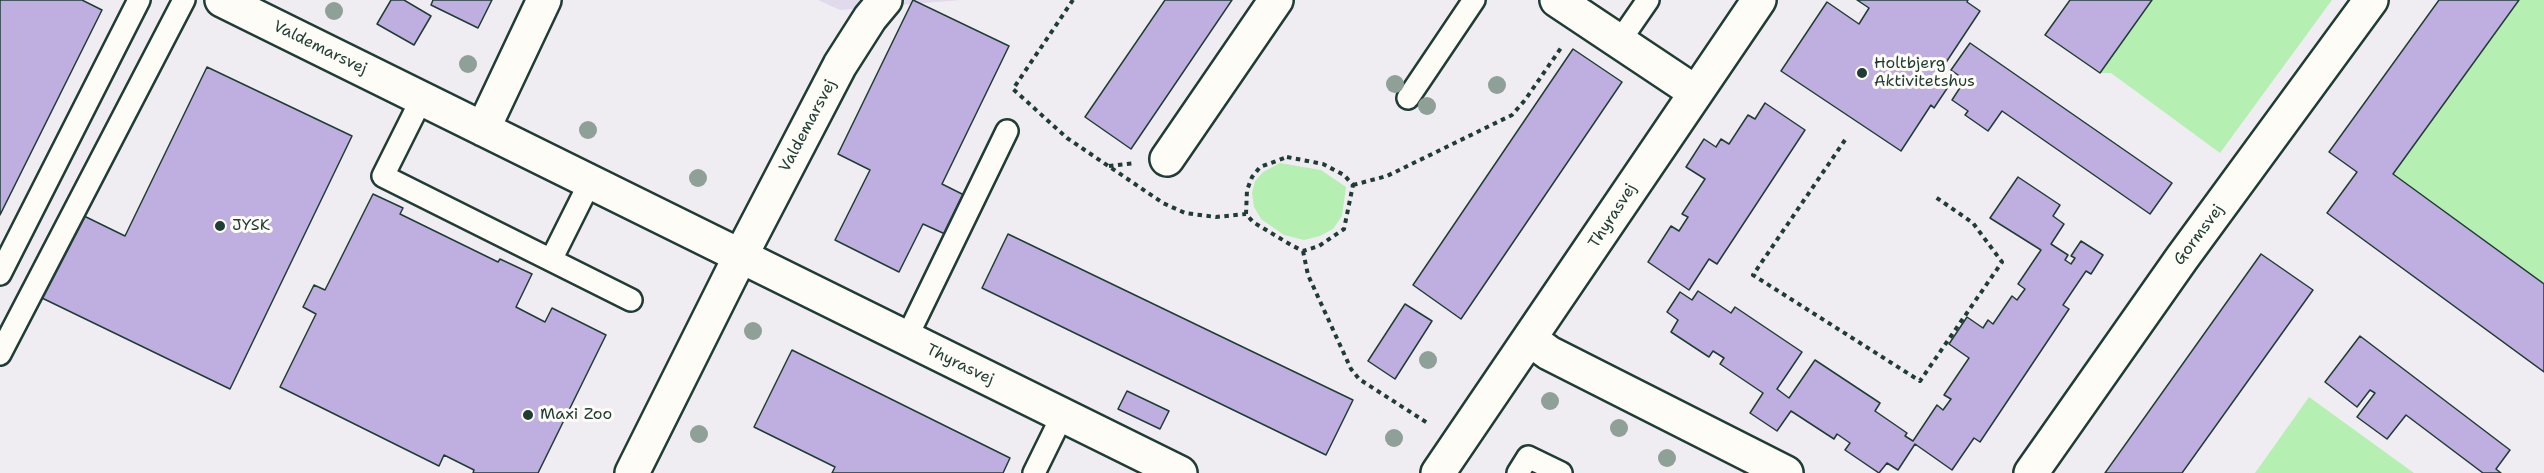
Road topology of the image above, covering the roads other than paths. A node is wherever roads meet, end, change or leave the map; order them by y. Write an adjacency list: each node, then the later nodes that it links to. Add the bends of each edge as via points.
1 (139, 0): 22 (lane)
2 (184, 0): 26 (lane)
3 (222, 0): 14 (street, Valdemarsvej)
4 (544, 0): 16 (street)
5 (885, 0): 20 (street, Valdemarsvej, via 840,65)
6 (1276, 0): 18 (street)
7 (1474, 0): 15 (lane)
8 (1648, 0): 12 (lane)
9 (1759, 0): 13 (street, Thyrasvej)
10 (2371, 0): 35 (street, Gormsvej)
11 (1570, 9): 12 (street)
12 (1619, 42): 13 (street)
13 (1695, 92): 25 (street, Thyrasvej)
14 (422, 98): 16 (street, Valdemarsvej); 21 (lane, via 383,176)
15 (1408, 98)
16 (483, 129): 19 (street, Valdemarsvej)
17 (1007, 131): 24 (lane)
18 (1167, 159)
19 (590, 182): 20 (street, Valdemarsvej); 21 (lane)
20 (740, 257): 24 (street, Thyrasvej); 29 (street, Valdemarsvej)
21 (551, 260): 23 (lane)
22 (0, 274)
23 (632, 300)
24 (906, 339): 27 (street, Thyrasvej)
25 (1531, 340): 31 (street, Thyrasvej); 34 (street)
26 (0, 354)
27 (1062, 416): 28 (street, Thyrasvej); 30 (lane)
28 (1172, 471)
29 (632, 473)
30 (1034, 473)
31 (1438, 473)
32 (1518, 473): 33 (lane, via 1528,457)
33 (1561, 473)
34 (1786, 473)
35 (2031, 473)

